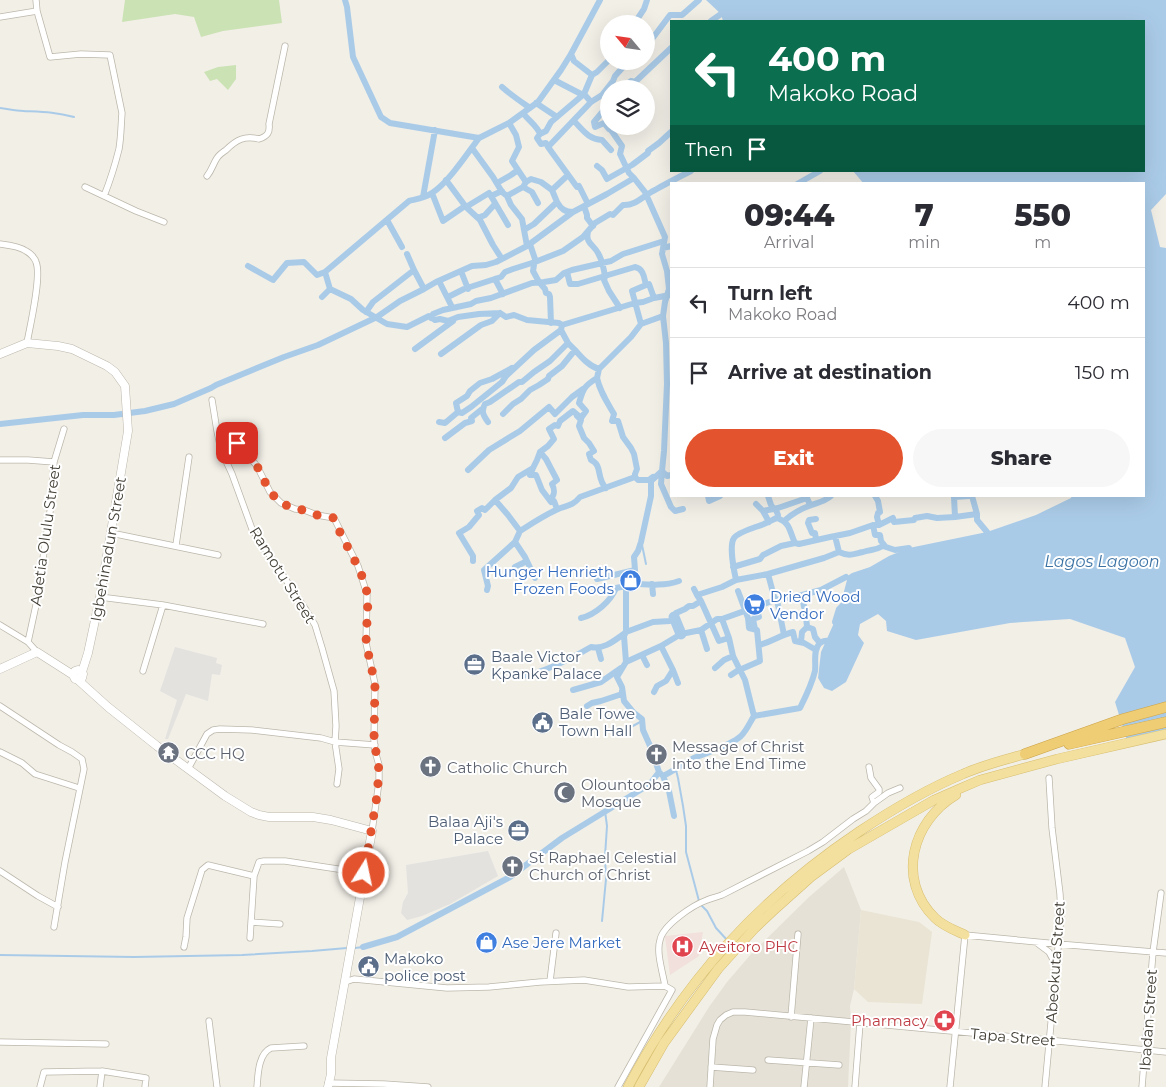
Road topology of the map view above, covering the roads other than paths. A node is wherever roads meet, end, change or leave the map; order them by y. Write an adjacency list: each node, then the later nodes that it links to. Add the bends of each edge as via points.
1 (36, 0): 2 (street)
2 (37, 11): 3 (street); 7 (street, via 50,58 110,55 122,121 119,148)
3 (0, 17)
4 (285, 46): 5 (street, via 270,131 259,139 236,141 217,158)
5 (207, 176)
6 (85, 187): 7 (street)
7 (104, 196): 8 (street)
8 (164, 222)
9 (0, 244): 10 (street, via 26,251 36,262 38,272)
10 (28, 343): 11 (street); 18 (street, Igbehinadun Street, via 72,349 107,366 126,386 127,440)
11 (0, 354)
12 (212, 400): 14 (street, Ramotu Street)
13 (64, 429): 17 (street, Adetia Olulu Street)
14 (221, 450): 34 (street, Ramotu Street, via 252,529 315,625 334,690); 35 (street, via 237,443 257,466 270,492 281,503 334,518 358,566 367,594 366,643 375,684)
15 (189, 457): 19 (street)
16 (0, 460): 17 (street)
17 (54, 462): 25 (street, Adetia Olulu Street, via 51,505)
18 (111, 533): 19 (street); 21 (street, Igbehinadun Street)
19 (176, 546): 20 (street)
20 (218, 555)
21 (100, 597): 22 (street); 29 (street, Igbehinadun Street, via 82,678)
22 (163, 605): 23 (street); 28 (street)
23 (263, 624)
24 (0, 625): 25 (street)
25 (28, 642): 26 (street)
26 (37, 652): 27 (street); 29 (street)
27 (0, 669)
28 (143, 671)
29 (75, 677): 39 (street)
30 (0, 706): 43 (street, via 82,759 84,770)
31 (1166, 707): 37 (highway)
32 (1166, 722): 37 (highway)
33 (1166, 734): 41 (main road)
34 (335, 742): 35 (street); 39 (street, via 252,730 213,730 207,734); 42 (street, Ramotu Street, via 339,768)
35 (374, 745): 46 (street, via 379,782)
36 (0, 752): 43 (street, via 35,774)
37 (1025, 754): 93 (main road, via 964,773 892,810 784,888 747,922 693,984 658,1034)
38 (869, 767): 45 (street, via 879,789 872,797)
39 (188, 769): 46 (street, via 251,812 269,817 313,817)
40 (1049, 778): 60 (street, Abeokuta Street, via 1060,894)
41 (980, 780): 57 (main road, via 935,811 921,831 914,854 914,878 922,902 935,918); 94 (main road, via 934,800 849,849 773,910 718,969 664,1043)
42 (337, 784)
43 (79, 788): 51 (street)
44 (900, 788): 45 (street)
45 (874, 803): 67 (street, via 808,851 722,896 697,904 672,922 660,938)
46 (372, 831): 48 (street)
47 (0, 871): 51 (street)
48 (364, 873): 49 (street, via 285,861 264,861 259,862); 66 (street)
49 (254, 876): 52 (street); 61 (street, via 208,865 202,870 187,918)
50 (1160, 893): 62 (street, Ibadan Street)
51 (58, 907): 54 (street)
52 (251, 922): 53 (street); 58 (street)
53 (280, 924)
54 (54, 927)
55 (556, 933): 65 (street)
56 (798, 934): 68 (street)
57 (965, 935): 59 (street); 72 (street)
58 (250, 938)
59 (1036, 942): 60 (street); 64 (street, via 1049,952)
60 (1058, 944): 62 (street); 64 (street, Abeokuta Street)
61 (184, 947)
62 (1153, 952): 63 (street); 77 (street, Ibadan Street)
63 (1166, 953)
64 (1056, 965): 73 (street, Abeokuta Street)
65 (550, 981): 66 (street, via 455,988 354,979); 67 (street, via 584,980 628,987)
66 (345, 982): 85 (street)
67 (665, 986): 92 (street, via 672,990)
68 (791, 1017): 69 (street, Tapa Street); 82 (street, Tapa Street, via 744,1012 726,1015 714,1031)
69 (810, 1018): 71 (street, Tapa Street); 80 (street)
70 (209, 1021): 89 (street)
71 (860, 1023): 72 (street, Tapa Street); 97 (street)
72 (956, 1032): 73 (street, Tapa Street); 98 (street)
73 (1048, 1040): 77 (street, Tapa Street); 99 (street, Abeokuta Street)
74 (0, 1042): 75 (street)
75 (106, 1044)
76 (304, 1046): 90 (street, via 266,1050)
77 (1146, 1050): 78 (street, Tapa Street); 100 (street, Ibadan Street)
78 (1166, 1052)
79 (768, 1060): 80 (street)
80 (806, 1062): 81 (street); 96 (street)
81 (839, 1066)
82 (711, 1067): 83 (street); 95 (street)
83 (753, 1070)
84 (102, 1072): 86 (street, via 44,1072); 87 (street); 88 (street, via 146,1078)
85 (328, 1085): 91 (street)
86 (40, 1087)
87 (100, 1087)
88 (145, 1087)
89 (217, 1087)
90 (257, 1087)
91 (428, 1087)
92 (618, 1087)
93 (628, 1087)
94 (640, 1087)
95 (710, 1087)
96 (804, 1087)
97 (854, 1087)
98 (950, 1087)
99 (1045, 1087)
100 (1142, 1087)

